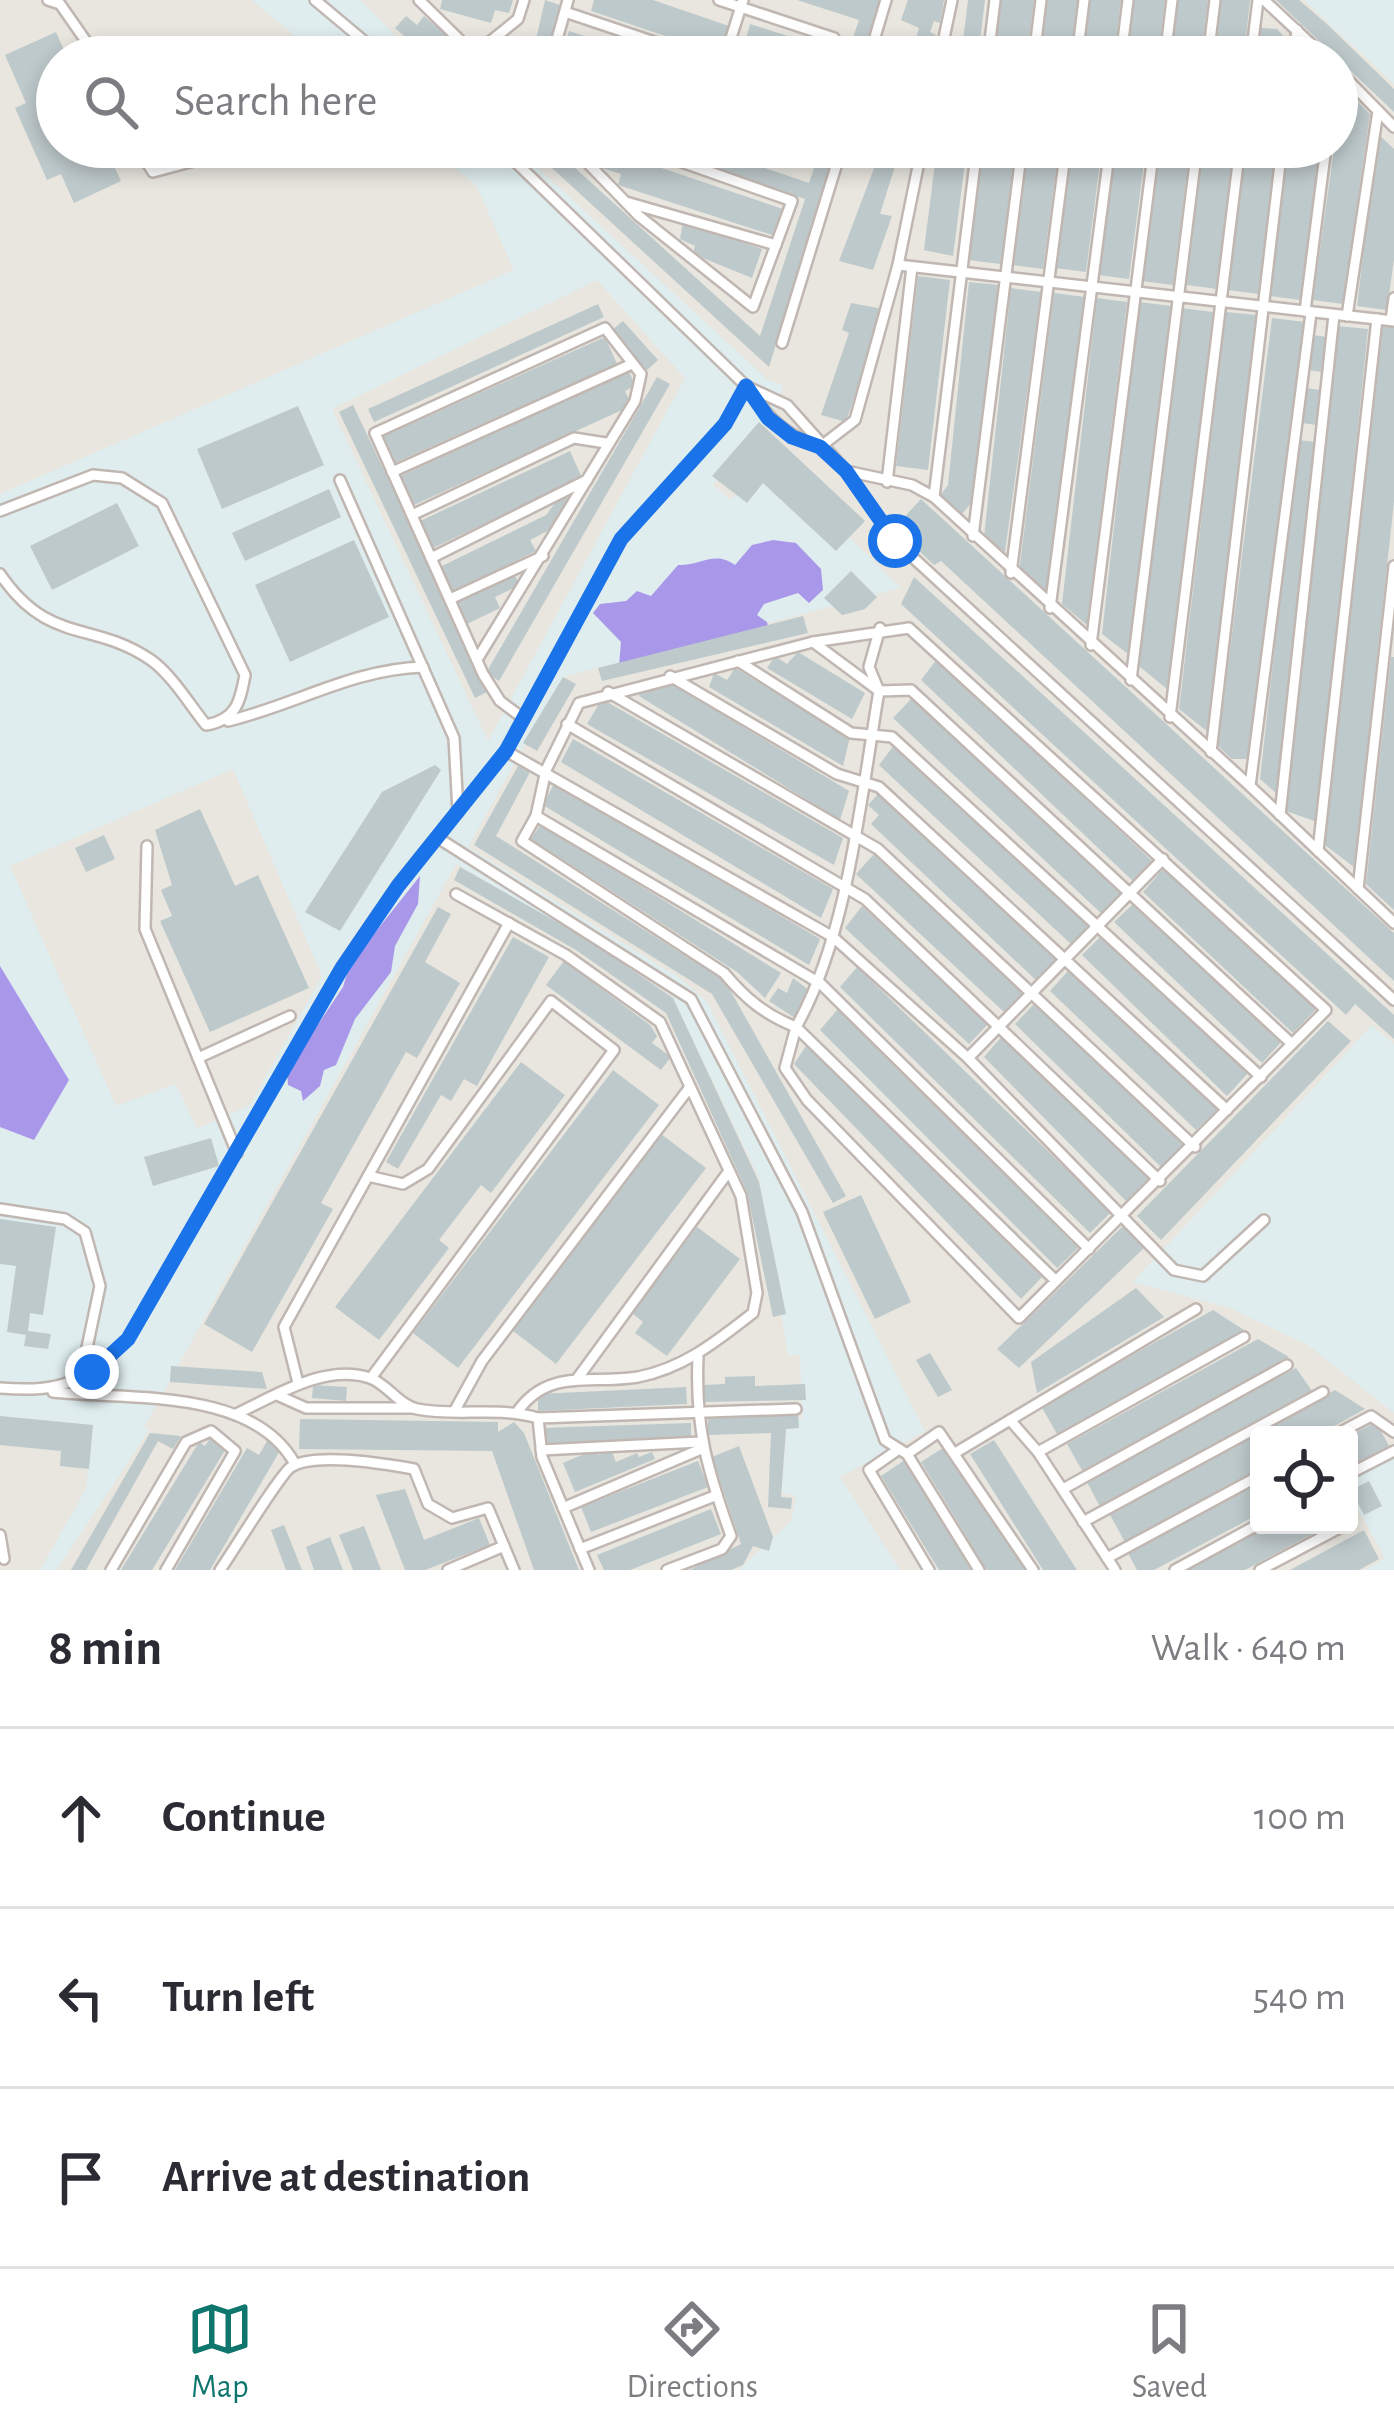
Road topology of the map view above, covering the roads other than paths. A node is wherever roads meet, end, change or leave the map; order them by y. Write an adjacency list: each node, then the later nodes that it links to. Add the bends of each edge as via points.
1 (48, 0): 18 (lane)
2 (315, 0): 19 (lane)
3 (418, 0): 20 (lane)
4 (524, 0): 21 (lane, via 518,19)
5 (719, 0): 15 (lane)
6 (886, 0): 26 (lane)
7 (952, 0): 27 (lane)
8 (994, 0): 28 (lane)
9 (1041, 0): 29 (lane)
10 (1084, 0): 30 (lane)
11 (1128, 0): 31 (lane)
12 (1172, 0): 32 (lane)
13 (1215, 0): 33 (lane)
14 (1261, 0): 17 (lane); 34 (lane)
15 (742, 4): 24 (lane); 25 (lane)
16 (567, 6): 22 (lane); 23 (lane)
17 (1297, 30): 35 (lane); 36 (lane)
18 (82, 36)
19 (358, 36)
20 (453, 36)
21 (496, 36)
22 (559, 36)
23 (645, 36)
24 (732, 36)
25 (829, 36)
26 (875, 36)
27 (944, 36)
28 (990, 36)
29 (1037, 36)
30 (1080, 36)
31 (1123, 36)
32 (1168, 36)
33 (1211, 36)
34 (1255, 36)
35 (1296, 36)
36 (1303, 36)
37 (1358, 91): 38 (lane)
38 (1378, 111): 39 (lane); 69 (lane)
39 (1394, 127)
40 (522, 168): 76 (lane)
41 (593, 168): 54 (lane)
42 (698, 168): 55 (lane, via 792,201)
43 (836, 168): 72 (lane)
44 (918, 168): 56 (lane)
45 (974, 168): 58 (lane)
46 (1019, 168): 59 (lane)
47 (1063, 168): 60 (lane)
48 (1107, 168): 61 (lane)
49 (1151, 168): 62 (lane)
50 (1194, 168): 63 (lane)
51 (1238, 168): 65 (lane)
52 (1279, 168): 66 (lane)
53 (1324, 168): 67 (lane)
54 (625, 201): 55 (lane); 55 (lane, via 754,307)
55 (776, 245)
56 (898, 265): 57 (lane); 80 (lane, via 855,421)
57 (912, 267): 58 (lane); 85 (lane)
58 (962, 272): 59 (lane); 86 (lane)
59 (1006, 277): 60 (lane); 89 (lane)
60 (1049, 282): 61 (lane); 93 (lane)
61 (1093, 286): 62 (lane); 96 (lane)
62 (1136, 291): 63 (lane); 99 (lane)
63 (1179, 296): 65 (lane); 104 (lane)
64 (1394, 298): 71 (lane)
65 (1222, 301): 66 (lane); 107 (lane)
66 (1263, 305): 67 (lane); 113 (lane)
67 (1308, 312): 68 (lane); 74 (lane)
68 (1334, 315): 69 (lane); 75 (lane)
69 (1347, 316): 70 (lane)
70 (1377, 319): 71 (lane); 123 (lane)
71 (1392, 321)
72 (782, 343)
73 (632, 364): 79 (lane, via 641,374 635,401); 82 (lane); 82 (lane, via 605,328 375,434)
74 (1303, 377): 75 (lane); 77 (lane)
75 (1327, 381): 78 (lane)
76 (746, 386): 80 (lane, via 787,405); 80 (lane, via 768,418); 108 (lane, via 725,424 621,539)
77 (1296, 431): 78 (lane); 116 (lane)
78 (1321, 433): 118 (lane)
79 (606, 442): 83 (lane); 88 (lane, via 574,438)
80 (820, 447): 81 (lane)
81 (846, 471): 85 (lane); 136 (lane, via 895,541)
82 (392, 472): 88 (lane)
83 (590, 478): 90 (lane); 91 (lane)
84 (340, 480): 102 (lane)
85 (887, 482): 86 (lane)
86 (934, 497): 89 (lane)
87 (0, 511): 109 (lane, via 93,475 122,478 162,503 245,675 239,706)
88 (412, 515): 91 (lane)
89 (974, 536): 93 (lane)
90 (544, 556): 95 (lane); 100 (lane)
91 (431, 557): 95 (lane)
92 (1394, 566): 126 (lane)
93 (1011, 573): 96 (lane)
94 (0, 574): 109 (lane, via 18,602 47,623 151,661 206,724)
95 (450, 599): 100 (lane)
96 (1050, 608): 99 (lane)
97 (880, 628): 98 (lane); 105 (lane, via 869,667); 124 (lane, via 909,628)
98 (813, 643): 101 (lane); 105 (lane)
99 (1091, 645): 104 (lane)
100 (478, 658): 108 (lane, via 500,700)
101 (738, 661): 103 (lane); 111 (lane, via 851,733)
102 (423, 668): 109 (lane, via 389,668); 117 (lane, via 454,738)
103 (670, 676): 106 (lane); 115 (lane)
104 (1130, 680): 107 (lane)
105 (879, 691): 111 (lane); 128 (lane, via 911,690)
106 (608, 692): 110 (lane, via 579,703); 120 (lane)
107 (1170, 717): 113 (lane)
108 (524, 719): 112 (lane)
109 (223, 722)
110 (567, 724): 114 (lane); 125 (lane)
111 (871, 736): 115 (lane); 131 (lane, via 892,737)
112 (506, 751): 114 (lane); 117 (lane)
113 (1211, 752): 116 (lane)
114 (546, 770): 119 (lane); 132 (lane)
115 (860, 784): 120 (lane); 133 (lane, via 879,787)
116 (1250, 786): 118 (lane)
117 (458, 812): 121 (lane)
118 (1280, 815): 123 (lane)
119 (536, 816): 134 (lane); 138 (lane, via 522,841)
120 (852, 835): 125 (lane); 135 (lane, via 878,849)
121 (438, 838): 147 (lane, via 342,968); 180 (lane, via 691,999 802,1212 885,1440)
122 (147, 846): 141 (lane, via 145,929)
123 (1318, 851): 126 (lane)
124 (1163, 859): 128 (lane); 140 (lane, via 1327,1010)
125 (842, 888): 132 (lane); 139 (lane, via 865,898)
126 (1358, 889): 130 (lane)
127 (457, 894): 129 (lane)
128 (1128, 895): 131 (lane); 140 (lane)
129 (509, 923): 144 (lane, via 660,1022); 149 (lane)
130 (1394, 923)
131 (1099, 928): 133 (lane); 143 (lane)
132 (833, 937): 134 (lane); 142 (lane)
133 (1069, 961): 135 (lane); 145 (lane)
134 (820, 984): 138 (lane); 154 (lane)
135 (1036, 993): 139 (lane); 146 (lane)
136 (1394, 1000)
137 (290, 1016): 141 (lane)
138 (796, 1027): 155 (lane); 155 (lane, via 785,1068 807,1100 1019,1318)
139 (1000, 1028): 142 (lane); 150 (lane)
140 (1292, 1045): 143 (lane)
141 (197, 1058): 147 (lane)
142 (968, 1058): 152 (lane)
143 (1261, 1077): 145 (lane)
144 (690, 1087): 148 (lane); 170 (lane, via 482,1361)
145 (1227, 1110): 146 (lane)
146 (1195, 1147): 150 (lane)
147 (237, 1154): 160 (lane, via 128,1339)
148 (729, 1171): 158 (lane, via 741,1196 757,1293 753,1313); 162 (lane)
149 (368, 1176): 161 (lane, via 403,1184 428,1168 550,1001 614,1050); 163 (lane, via 284,1327)
150 (1160, 1181): 152 (lane)
151 (0, 1209): 160 (lane, via 65,1219 85,1232 100,1286)
152 (1124, 1216): 153 (lane, via 1174,1270 1203,1276); 154 (lane)
153 (1264, 1220)
154 (1089, 1249): 155 (lane)
155 (1056, 1281)
156 (1196, 1309): 175 (lane)
157 (1244, 1337): 182 (lane)
158 (698, 1357): 162 (lane, via 638,1377); 172 (lane)
159 (1287, 1365): 187 (lane)
160 (81, 1376): 165 (lane)
161 (371, 1378): 163 (lane); 168 (lane)
162 (577, 1378): 171 (lane, via 557,1379)
163 (298, 1383): 167 (lane)
164 (0, 1388): 165 (lane)
165 (47, 1392): 173 (lane)
166 (1324, 1392): 190 (lane)
167 (277, 1395): 168 (lane, via 306,1408); 173 (lane)
168 (413, 1408): 170 (lane)
169 (796, 1409): 172 (lane)
170 (455, 1410): 171 (lane)
171 (517, 1412): 174 (lane)
172 (695, 1412): 174 (lane); 178 (lane)
173 (236, 1414): 184 (lane, via 285,1446)
174 (538, 1418): 179 (lane)
175 (1010, 1420): 182 (lane); 183 (lane)
176 (1352, 1426): 177 (lane, via 1371,1416)
177 (1394, 1432)
178 (700, 1446): 179 (lane); 188 (lane); 189 (lane)
179 (541, 1450): 189 (lane)
180 (903, 1451): 183 (lane, via 938,1432); 205 (lane, via 868,1470); 206 (lane)
181 (1394, 1451): 185 (lane)
182 (1038, 1452): 187 (lane)
183 (956, 1453): 207 (lane)
184 (295, 1464): 194 (lane, via 372,1461 414,1469 428,1504 452,1518 488,1508); 200 (lane)
185 (1358, 1469)
186 (1250, 1481): 196 (lane)
187 (1063, 1490): 190 (lane)
188 (716, 1495): 195 (lane); 204 (lane, via 731,1535 722,1549)
189 (563, 1508): 195 (lane)
190 (1083, 1522): 196 (lane)
191 (1250, 1529): 209 (lane)
192 (1328, 1534): 210 (lane)
193 (0, 1535): 197 (lane)
194 (504, 1546): 201 (lane); 202 (lane)
195 (580, 1550): 203 (lane)
196 (1107, 1558): 208 (lane)
197 (4, 1559)
198 (111, 1570): 199 (lane, via 186,1442 211,1431 235,1451)
199 (166, 1570)
200 (220, 1570)
201 (448, 1570)
202 (514, 1570)
203 (589, 1570)
204 (667, 1570)
205 (929, 1570)
206 (979, 1570)
207 (1034, 1570)
208 (1114, 1570)
209 (1175, 1570)
210 (1260, 1570)

